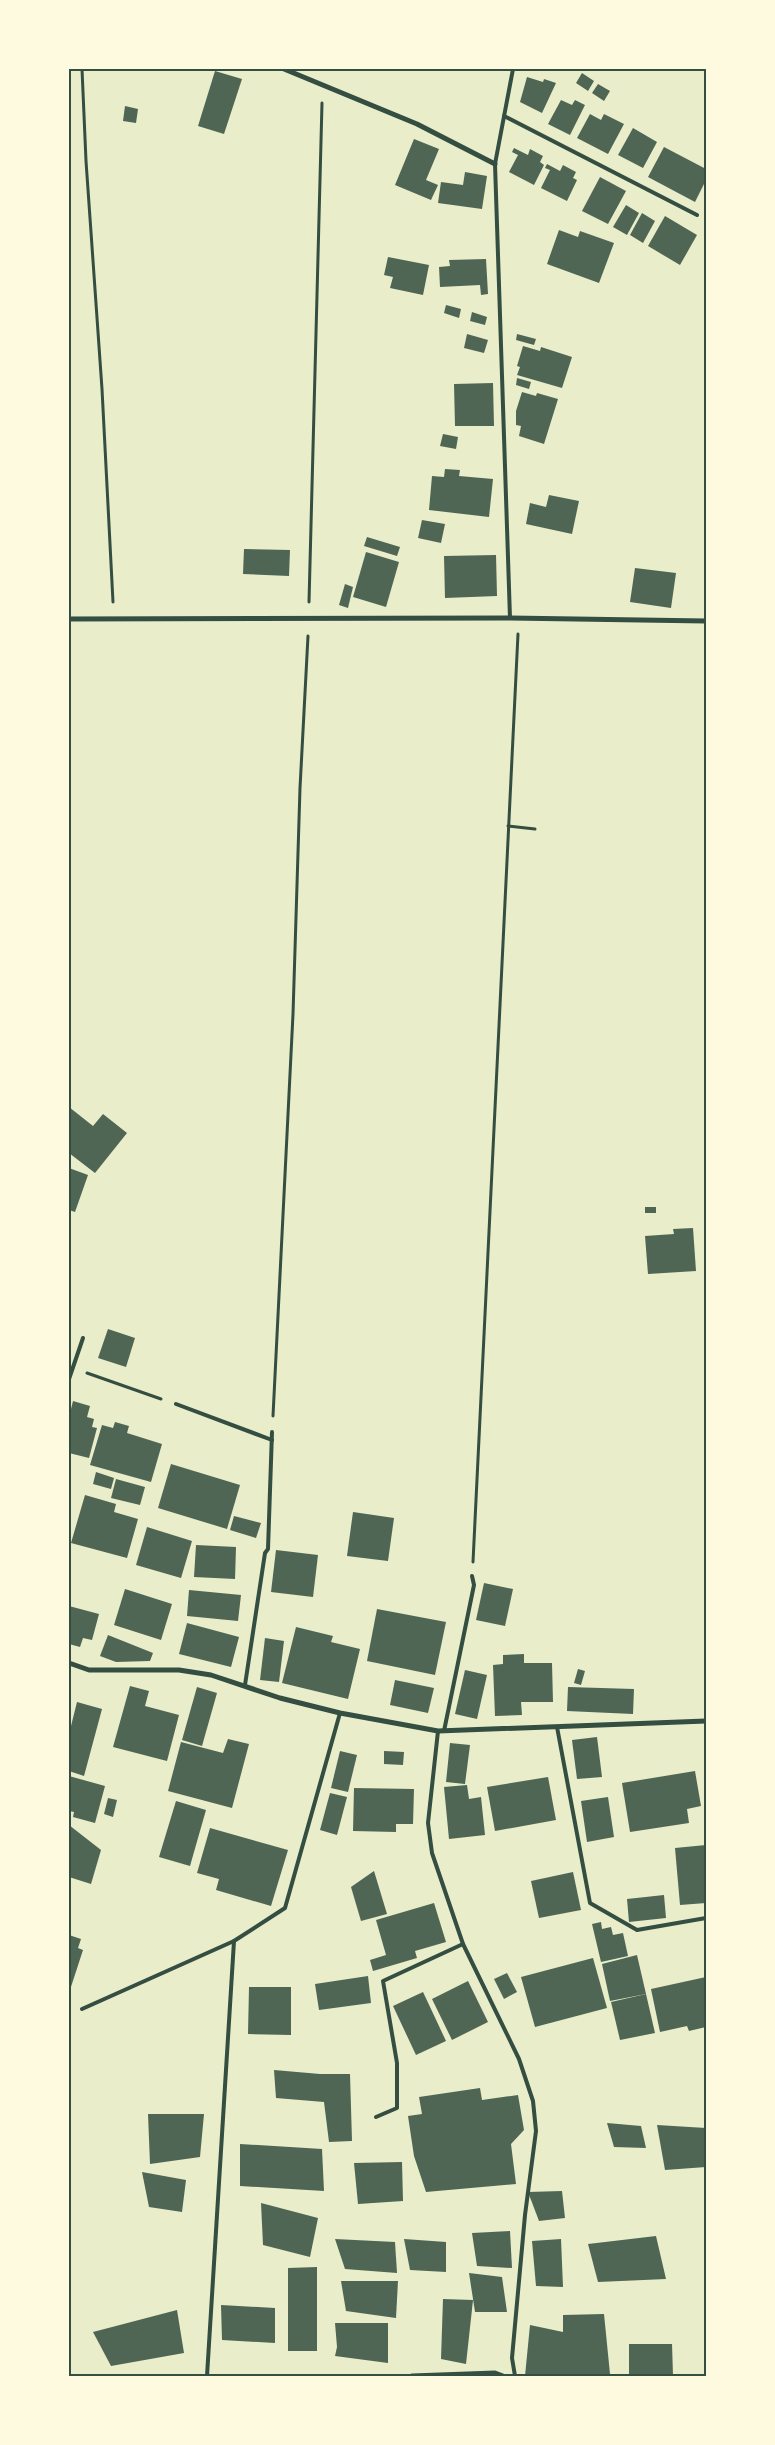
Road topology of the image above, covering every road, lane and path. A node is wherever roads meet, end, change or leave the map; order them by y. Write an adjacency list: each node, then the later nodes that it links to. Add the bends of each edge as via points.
1 (82, 69): 11 (path)
2 (284, 69): 4 (street)
3 (514, 69): 5 (lane)
4 (322, 84): 6 (street, via 417,124); 12 (path)
5 (504, 116): 6 (lane); 7 (lane)
6 (495, 164): 8 (lane)
7 (697, 215)
8 (510, 618): 9 (street); 12 (street)
9 (518, 618): 13 (street); 14 (path)
10 (69, 619): 11 (street)
11 (113, 619): 12 (street)
12 (308, 619): 20 (path)
13 (706, 620)
14 (508, 826): 15 (path); 22 (path)
15 (535, 829)
16 (83, 1338): 17 (lane)
17 (73, 1368): 18 (lane); 19 (path)
18 (69, 1379)
19 (176, 1404): 21 (lane)
20 (272, 1432): 21 (lane)
21 (272, 1440): 24 (lane, via 268,1549)
22 (472, 1576): 29 (lane, via 474,1585)
23 (69, 1663): 24 (street, via 89,1670 179,1670)
24 (245, 1685): 25 (street, via 280,1698)
25 (340, 1713): 28 (street); 31 (lane, via 285,1908)
26 (706, 1721): 27 (street)
27 (557, 1727): 29 (street); 30 (lane, via 590,1903 637,1930)
28 (438, 1731): 29 (street); 32 (lane, via 428,1824 432,1853)
29 (444, 1731)
30 (706, 1918)
31 (234, 1941): 33 (lane); 35 (lane)
32 (463, 1944): 34 (lane, via 383,1981 397,2063 397,2108); 38 (lane, via 519,2059 533,2101 536,2131 512,2358)
33 (82, 2008)
34 (376, 2117)
35 (206, 2376)
36 (412, 2376): 37 (street, via 496,2373)
37 (503, 2376)
38 (515, 2376)

